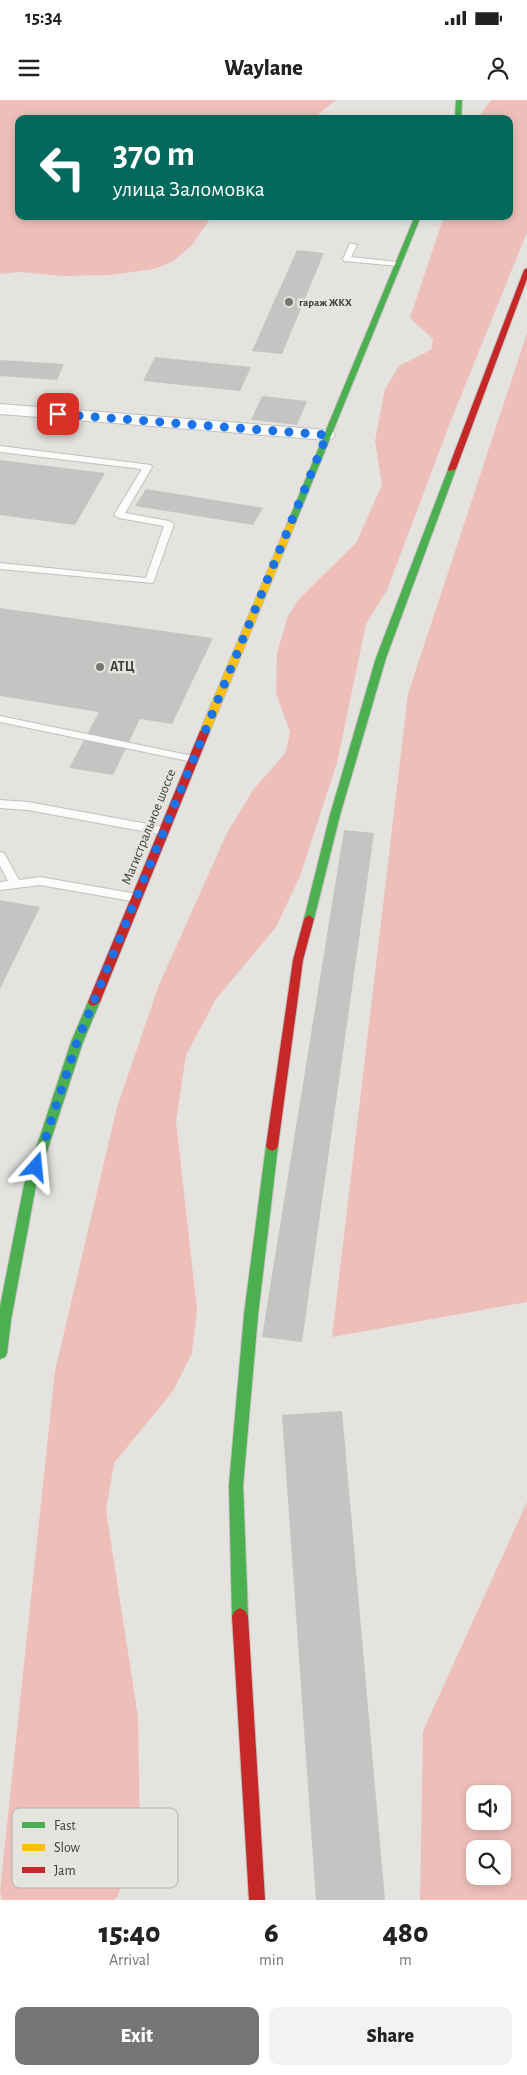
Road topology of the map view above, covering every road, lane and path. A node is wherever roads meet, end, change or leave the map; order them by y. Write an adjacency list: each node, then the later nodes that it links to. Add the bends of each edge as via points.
1 (459, 100): 2 (street)
2 (458, 115)
3 (416, 220): 5 (street, Магистральное шоссе)
4 (353, 245): 5 (lane, via 347,259)
5 (398, 264): 8 (street, Магистральное шоссе)
6 (527, 270): 21 (street, via 381,658 335,815 298,960 251,1315 236,1485 238,1577)
7 (0, 409): 8 (street)
8 (327, 435): 12 (street, Магистральное шоссе)
9 (0, 449): 10 (lane, via 148,467 119,515 169,524 150,581)
10 (0, 566)
11 (0, 719): 12 (lane)
12 (193, 759): 14 (street, Магистральное шоссе)
13 (0, 804): 14 (lane, via 28,806)
14 (164, 831): 18 (street, Магистральное шоссе)
15 (0, 856): 16 (lane)
16 (16, 884): 17 (lane); 18 (lane, via 40,881)
17 (0, 886)
18 (137, 898): 19 (street, Магистральное шоссе, via 77,1042 30,1185)
19 (2, 1320): 20 (street, Магистральное шоссе)
20 (0, 1353)
21 (257, 1900)

